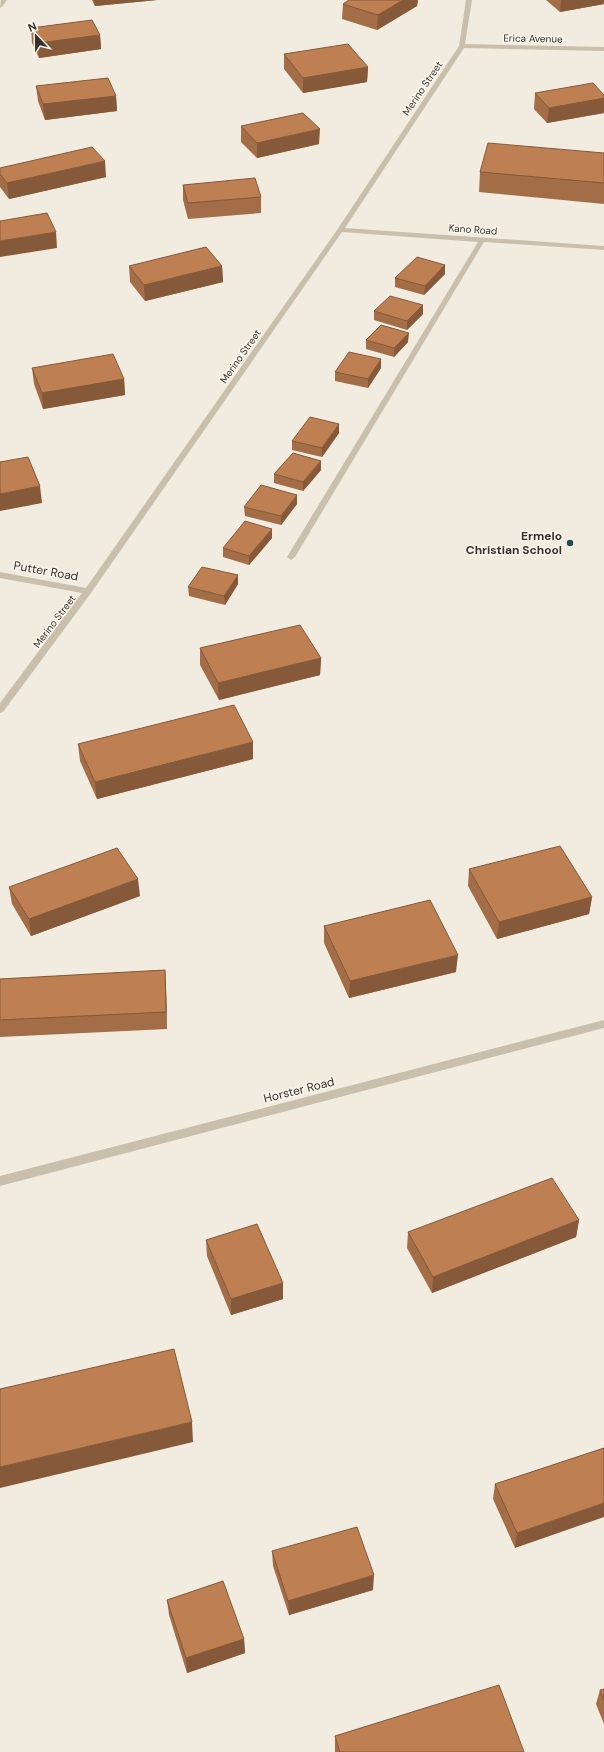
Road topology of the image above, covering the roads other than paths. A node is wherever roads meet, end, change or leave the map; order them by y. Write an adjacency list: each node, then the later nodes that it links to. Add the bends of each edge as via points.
1 (4, 0): 3 (street)
2 (469, 0): 4 (street, Merino Street)
3 (0, 6)
4 (462, 46): 5 (street, Erica Avenue); 6 (street, Merino Street)
5 (604, 49)
6 (340, 230): 7 (street, Kano Road); 11 (street, Merino Street)
7 (482, 240): 8 (street, Kano Road); 9 (street)
8 (604, 248)
9 (291, 557)
10 (0, 575): 11 (street, Putter Road)
11 (88, 591): 12 (street, Merino Street)
12 (0, 710)
13 (604, 1024): 14 (street, Horster Road)
14 (0, 1181)

